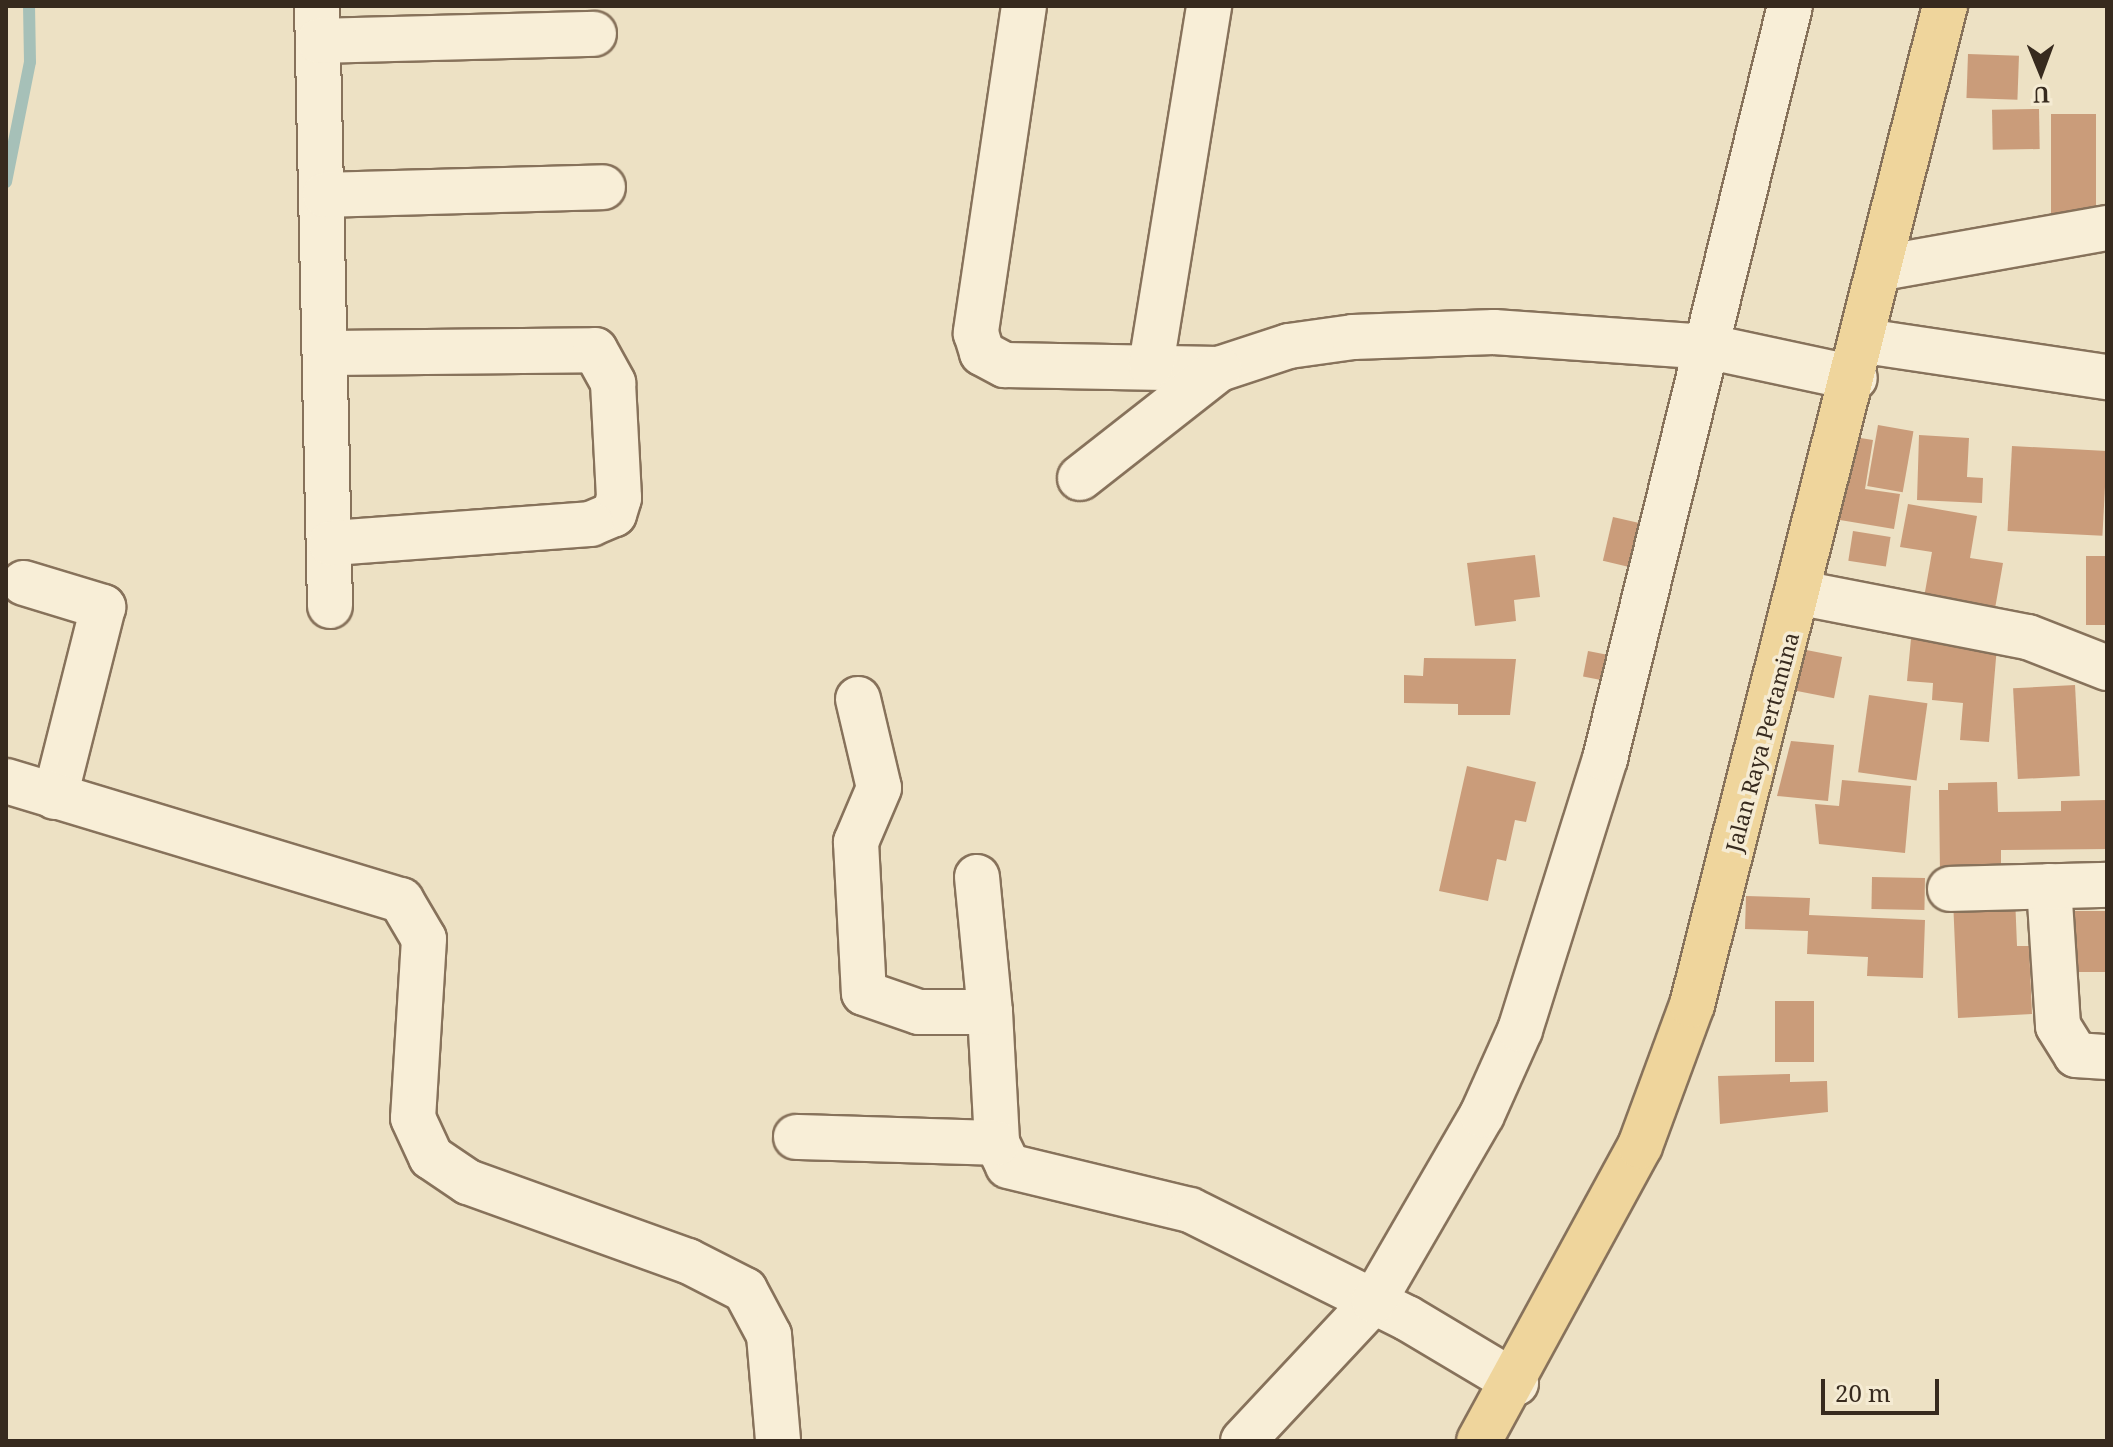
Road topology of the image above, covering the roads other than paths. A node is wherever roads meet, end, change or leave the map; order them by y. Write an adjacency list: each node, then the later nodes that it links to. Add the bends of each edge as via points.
1 (1024, 6): 14 (street, via 976,333 982,353 1033,371)
2 (1209, 6): 14 (street)
3 (1790, 6): 11 (street)
4 (1945, 6): 10 (main road, Jalan Raya Pertamina)
5 (318, 24): 6 (street); 8 (street)
6 (594, 34)
7 (603, 187): 8 (street)
8 (325, 195): 12 (street)
9 (2107, 228): 10 (street)
10 (1882, 268): 13 (main road, Jalan Raya Pertamina)
11 (1721, 349): 13 (street); 15 (street, via 1494,332 1353,337 1289,346); 34 (street, via 1605,759 1520,1030)
12 (329, 353): 18 (street); 18 (street, via 595,350 613,383 619,498 614,514 591,524)
13 (1851, 364): 16 (street); 20 (main road, Jalan Raya Pertamina)
14 (1151, 365): 15 (street)
15 (1219, 369): 17 (street)
16 (2107, 377)
17 (1080, 478)
18 (331, 543): 21 (street)
19 (24, 583): 25 (street, via 103,607)
20 (1801, 593): 22 (street, via 2028,637); 35 (main road, Jalan Raya Pertamina, via 1667,1077 1640,1146)
21 (330, 606)
22 (2107, 668)
23 (858, 699): 30 (street, via 879,788 856,842 864,993 919,1012)
24 (6, 781): 25 (street)
25 (55, 797): 36 (street, via 401,900 424,939 413,1118 431,1157 468,1182 688,1261 745,1290 769,1335)
26 (977, 877): 30 (street)
27 (2107, 885): 28 (street)
28 (2049, 886): 29 (street); 31 (street, via 2058,1026 2076,1055)
29 (1950, 889)
30 (990, 1012): 33 (street)
31 (2107, 1057)
32 (796, 1137): 33 (street)
33 (997, 1143): 34 (street, via 1008,1166 1023,1175 1190,1210)
34 (1390, 1309): 35 (street); 37 (street)
35 (1516, 1383): 38 (main road, Jalan Raya Pertamina)
36 (778, 1441)
37 (1243, 1441)
38 (1479, 1441)

